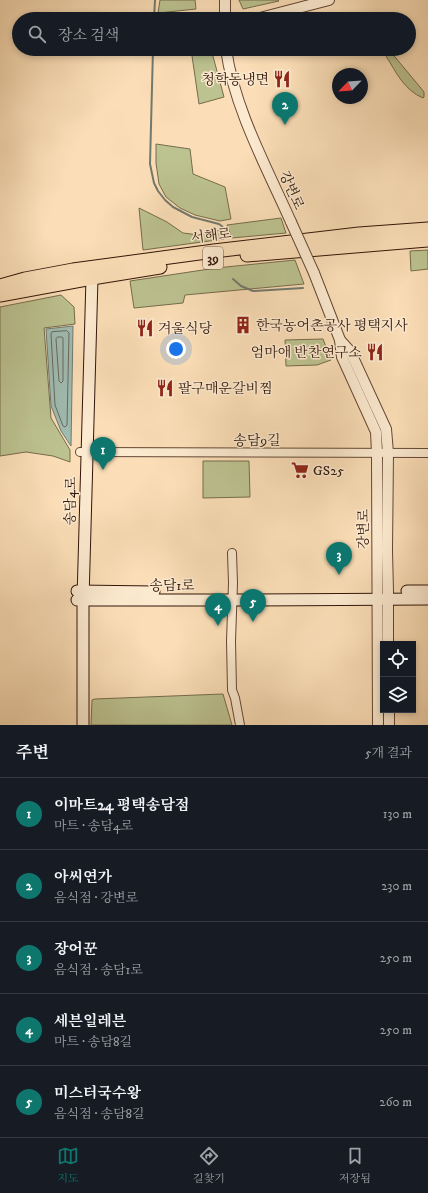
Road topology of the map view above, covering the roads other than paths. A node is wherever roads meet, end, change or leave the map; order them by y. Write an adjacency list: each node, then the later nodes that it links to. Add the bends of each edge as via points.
1 (225, 0): 3 (street)
2 (329, 0): 4 (street)
3 (225, 12)
4 (283, 12)
5 (227, 56): 11 (street, 강변로, bridge, via 252,136 314,272)
6 (425, 228): 9 (main road, 서해로 / 39, via 182,255 73,270)
7 (428, 240): 8 (main road, 서해로 / 39, via 213,258)
8 (89, 278): 10 (main road, 서해로 / 39); 12 (main road, 송담4로)
9 (0, 286)
10 (0, 295)
11 (340, 340): 13 (street, 강변로, via 342,357 376,432); 14 (street, 강변로, via 350,351 386,429)
12 (83, 452): 13 (street, 송담9길); 18 (main road, 송담4로)
13 (377, 453): 14 (street, 송담9길); 19 (street, 강변로)
14 (388, 453): 15 (street, 송담9길); 19 (street, 강변로, via 387,551)
15 (428, 453)
16 (232, 552): 20 (street)
17 (428, 591): 19 (main road, 송담1로)
18 (80, 595): 20 (main road, 송담1로); 24 (main road, 송담4로); 25 (main road, 송담4로)
19 (383, 595): 20 (main road, 송담1로); 21 (main road, 송담1로); 22 (street, 강변로); 27 (street, 강변로)
20 (232, 597): 26 (street, via 232,690)
21 (428, 599)
22 (388, 641)
23 (389, 713): 28 (street)
24 (77, 725)
25 (83, 725)
26 (240, 725)
27 (378, 725)
28 (389, 725)

